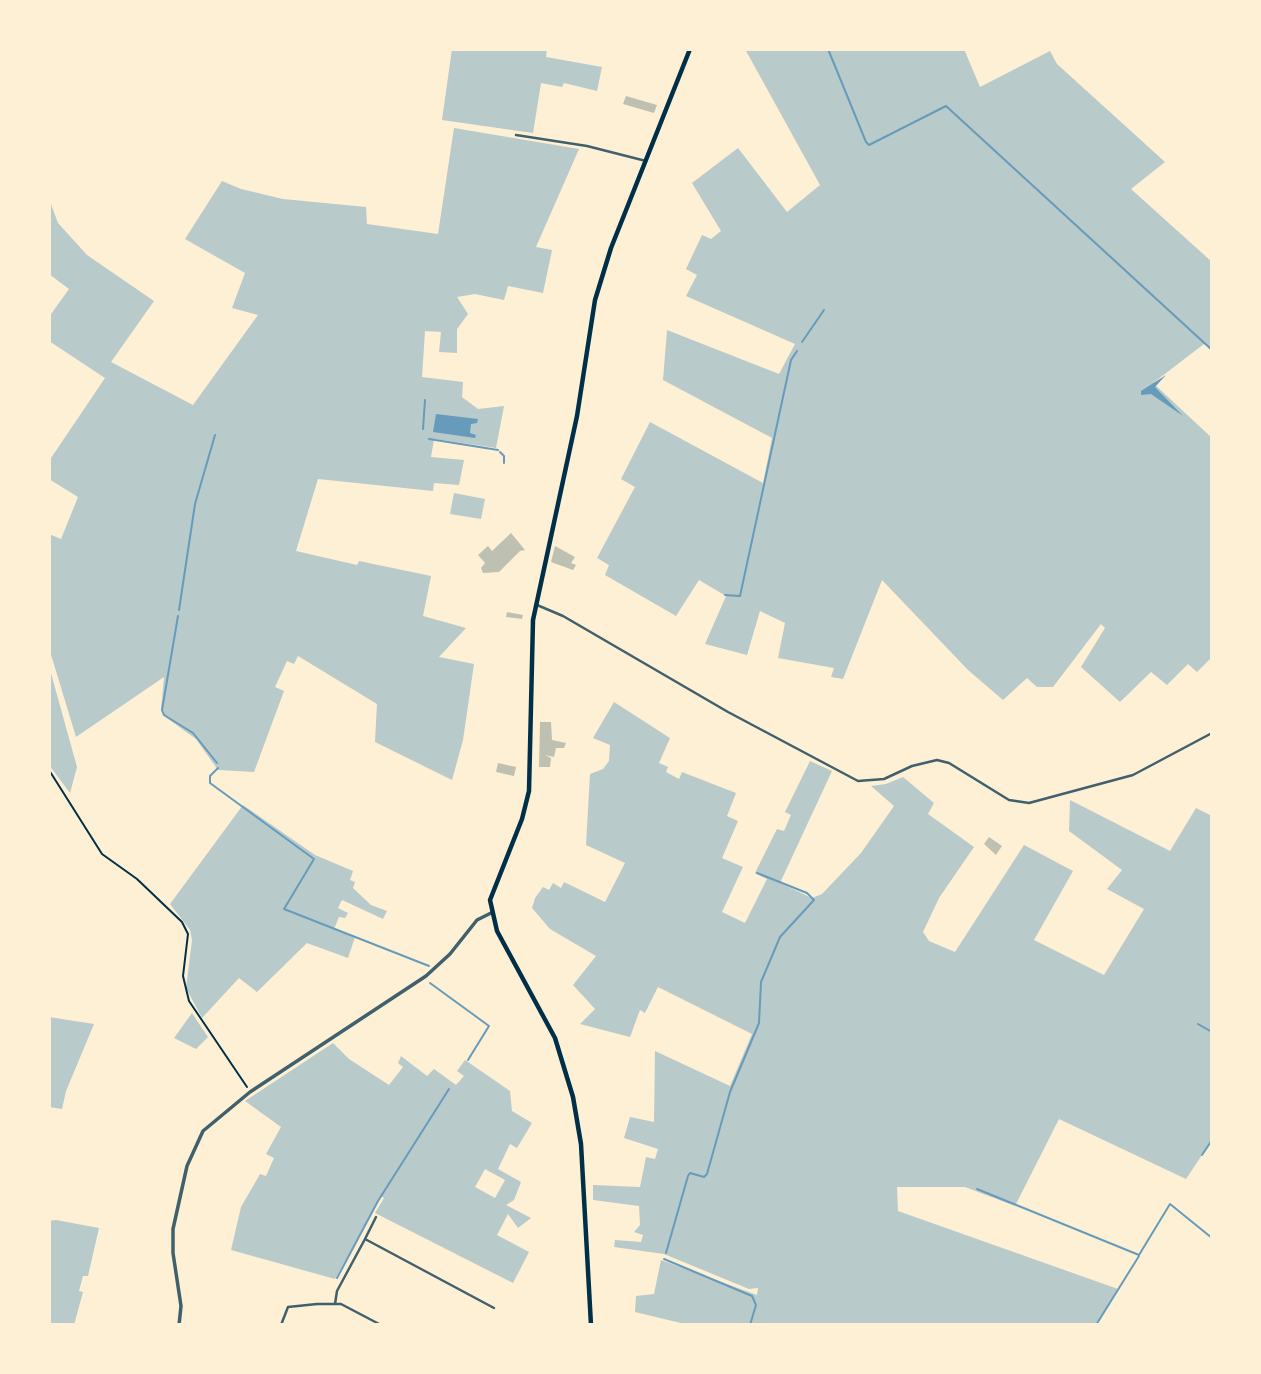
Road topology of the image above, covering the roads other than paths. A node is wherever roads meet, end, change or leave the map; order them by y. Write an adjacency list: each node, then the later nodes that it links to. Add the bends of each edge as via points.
1 (690, 49): 3 (main road)
2 (516, 135): 3 (street)
3 (646, 161): 4 (main road, via 595,300 577,416)
4 (535, 604): 5 (street, via 858,781 884,779 937,760 1009,800 1029,803 1133,775); 6 (main road, via 528,791 519,829 492,889)
5 (1212, 733)
6 (491, 912): 12 (street, via 477,920 426,976 250,1092 203,1131 187,1166 173,1229); 16 (main road, via 555,1038 573,1097 581,1144)
7 (376, 1217): 8 (street)
8 (365, 1238): 9 (street, via 337,1291); 10 (street)
9 (335, 1304): 11 (street); 13 (street, via 288,1307)
10 (494, 1308)
11 (372, 1320): 14 (street); 15 (street)
12 (179, 1325)
13 (281, 1325)
14 (370, 1325)
15 (381, 1325)
16 (591, 1325)

